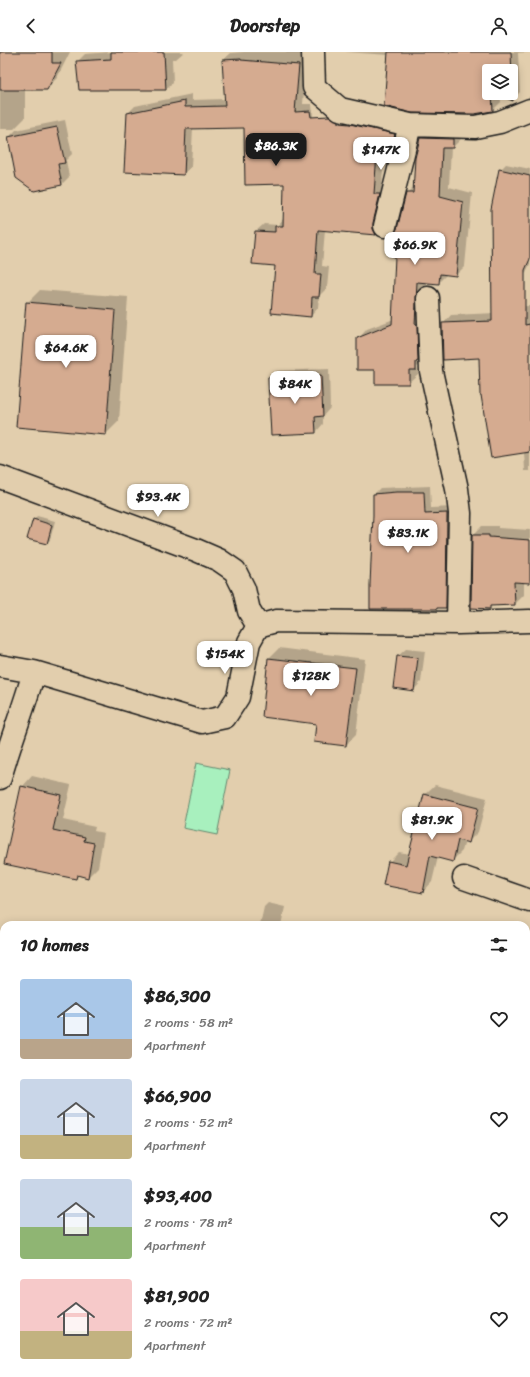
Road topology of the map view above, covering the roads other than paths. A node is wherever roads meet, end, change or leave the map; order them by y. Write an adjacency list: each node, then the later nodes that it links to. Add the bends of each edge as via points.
1 (313, 52): 3 (street, via 314,87 340,109)
2 (530, 110): 3 (street, via 500,122 475,127)
3 (410, 125): 4 (street)
4 (385, 226)
5 (428, 298): 8 (street, via 432,371 460,513)
6 (0, 477): 9 (street, via 219,560 235,571 244,589 249,611)
7 (530, 621): 8 (street)
8 (458, 623): 9 (street, via 276,621)
9 (258, 626): 11 (street, via 249,642 238,697 225,717 202,722)
10 (0, 666): 11 (street)
11 (34, 672): 12 (street)
12 (0, 778)
13 (464, 878): 14 (street)
14 (530, 901)

